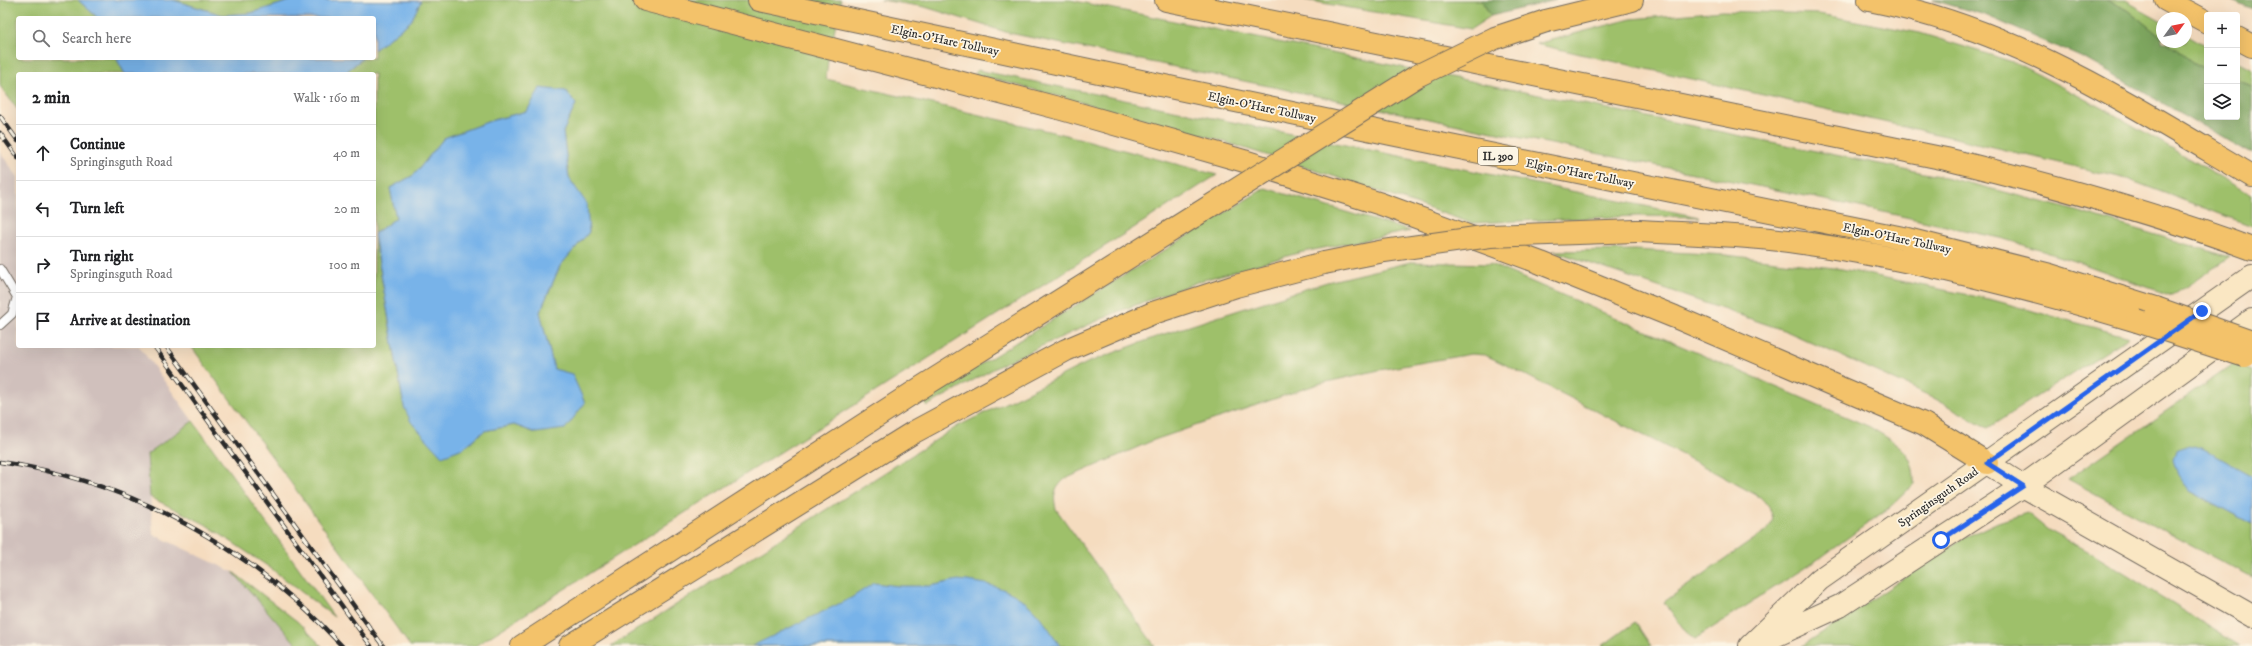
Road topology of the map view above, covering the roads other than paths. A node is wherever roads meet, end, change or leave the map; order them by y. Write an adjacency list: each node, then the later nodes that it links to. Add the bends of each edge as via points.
1 (645, 0): 19 (highway, via 1080,114 1244,161 1388,207 1548,266 1880,405 1924,424)
2 (759, 0): 18 (highway, Elgin-O'Hare Tollway / IL 390, bridge, via 1383,133 1903,238 2050,275 2156,308)
3 (1166, 0): 11 (highway, via 1938,157 2022,177 2119,205)
4 (1632, 0): 22 (highway, bridge, via 1546,21 1495,38 1417,76 922,387)
5 (1869, 0): 10 (highway, via 1960,23 2024,48 2108,91)
6 (2166, 0): 7 (highway)
7 (2204, 20)
8 (2240, 40): 9 (highway)
9 (2252, 46)
10 (2252, 176)
11 (2249, 248)
12 (0, 269): 14 (lane)
13 (2252, 276): 19 (street, Springinsguth Road)
14 (16, 295)
15 (16, 300): 17 (lane, via 12,314)
16 (2252, 320): 20 (street, Springinsguth Road)
17 (0, 325)
18 (2250, 352): 23 (highway, bridge, via 2060,297 1954,271 1845,250 1746,236 1637,231 1490,236 1384,252 1324,263 1236,286 1153,313 1066,350 914,432)
19 (1987, 463): 20 (street); 24 (street, Springinsguth Road, via 1819,580)
20 (2023, 486): 21 (street); 24 (street, Springinsguth Road, via 1840,606)
21 (2252, 616)
22 (522, 646)
23 (570, 646)
24 (1751, 646)

